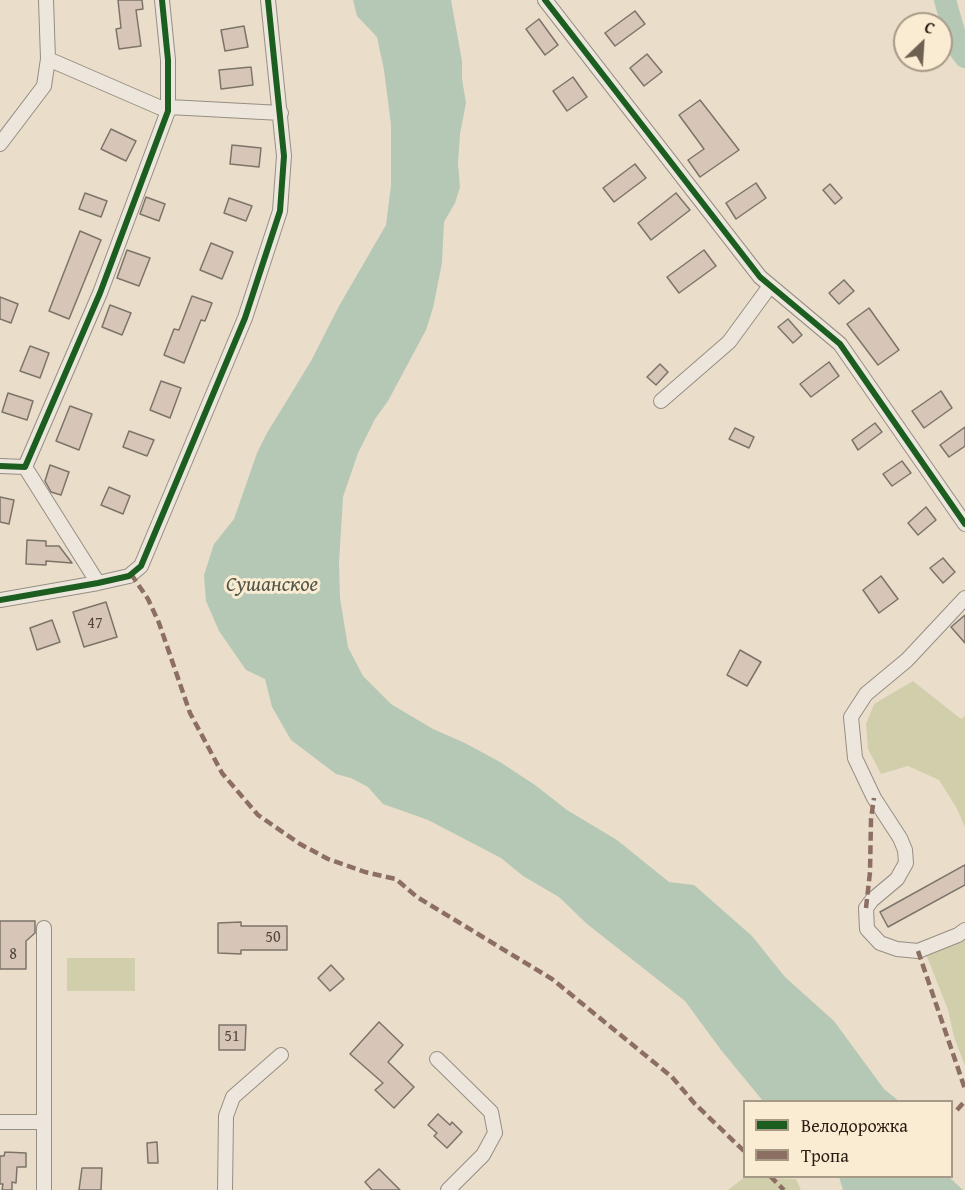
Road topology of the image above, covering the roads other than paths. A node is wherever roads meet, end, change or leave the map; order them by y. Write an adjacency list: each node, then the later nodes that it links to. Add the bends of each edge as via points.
1 (46, 0): 5 (street)
2 (162, 0): 6 (street)
3 (268, 0): 7 (street)
4 (545, 0): 9 (street)
5 (48, 59): 6 (street); 8 (street, via 44,86)
6 (168, 109): 7 (street); 12 (street, via 100,293)
7 (281, 113): 14 (street, via 284,156 280,211 245,318 141,567 129,576)
8 (0, 144)
9 (770, 286): 10 (street, via 729,342); 13 (street, via 840,344)
10 (661, 401)
11 (0, 466): 12 (street)
12 (25, 467): 14 (street)
13 (965, 524)
14 (98, 583): 16 (street)
15 (965, 598): 18 (street, via 907,660 866,694 851,717 855,758 874,798 900,838 906,863 897,879 866,908 867,929 880,943 918,951)
16 (0, 600)
17 (44, 928): 22 (street)
18 (965, 930)
19 (281, 1055): 24 (street, via 233,1097 226,1116)
20 (437, 1059): 25 (street, via 491,1112 495,1133 483,1155)
21 (0, 1122): 22 (street)
22 (44, 1122): 23 (street)
23 (44, 1190)
24 (225, 1190)
25 (448, 1190)

